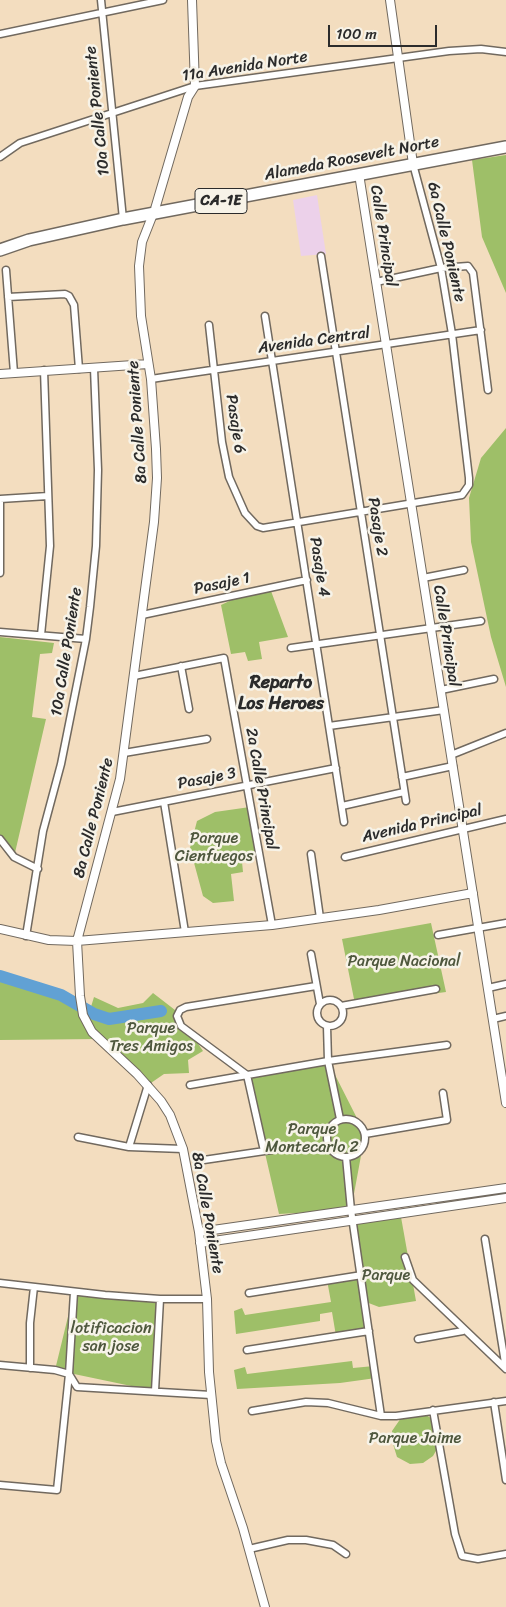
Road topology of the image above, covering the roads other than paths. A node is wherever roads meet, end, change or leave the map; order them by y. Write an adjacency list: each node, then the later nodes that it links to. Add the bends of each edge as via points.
1 (101, 0): 5 (street, 10a Calle Poniente)
2 (163, 0): 5 (street)
3 (192, 0): 9 (street, 8a Calle Poniente)
4 (390, 0): 8 (street, 6a Calle Poniente)
5 (102, 14): 6 (street); 10 (street, 10a Calle Poniente)
6 (0, 34)
7 (506, 52): 8 (street, 11a Avenida Norte, via 481,49)
8 (400, 57): 9 (street, 11a Avenida Norte); 14 (street, 6a Calle Poniente)
9 (195, 86): 10 (street, 11a Avenida Norte); 16 (street, 8a Calle Poniente, via 188,97)
10 (111, 112): 13 (street, 11a Avenida Norte, via 20,143); 17 (street, 10a Calle Poniente)
11 (506, 140): 14 (highway, Alameda Roosevelt Norte / CA-1E)
12 (506, 147): 14 (highway, Alameda Roosevelt Norte / CA-1E)
13 (0, 157)
14 (413, 161): 15 (highway, Alameda Roosevelt Norte / CA-1E); 16 (highway, Alameda Roosevelt Norte / CA-1E); 21 (street, 6a Calle Poniente)
15 (359, 174): 16 (highway, Alameda Roosevelt Norte / CA-1E); 23 (street, Calle Principal)
16 (154, 212): 17 (highway, Alameda Roosevelt Norte / CA-1E); 32 (street, 8a Calle Poniente, via 142,242 139,266 141,316)
17 (123, 216): 18 (highway, Alameda Roosevelt Norte / CA-1E, via 27,233); 19 (highway, Alameda Roosevelt Norte / CA-1E)
18 (0, 242)
19 (0, 250)
20 (321, 256): 30 (street, Pasaje 2)
21 (441, 268): 23 (street); 27 (street, via 464,266 471,269); 28 (street, 6a Calle Poniente)
22 (6, 270): 24 (street)
23 (376, 282): 29 (street, Calle Principal)
24 (8, 297): 34 (street, via 69,296 74,305); 37 (street)
25 (265, 316): 31 (street, Pasaje 4)
26 (209, 325): 36 (street, Pasaje 6)
27 (480, 330): 28 (street, Avenida Central); 40 (street)
28 (452, 334): 29 (street, Avenida Central); 43 (street, 6a Calle Poniente, via 469,478 466,491 457,498)
29 (386, 344): 30 (street, Avenida Central); 43 (street, Calle Principal)
30 (336, 352): 31 (street, Avenida Central); 44 (street, Pasaje 2)
31 (272, 361): 36 (street, Avenida Central); 45 (street, Pasaje 4)
32 (148, 364): 33 (street); 39 (street, 8a Calle Poniente)
33 (94, 368): 34 (street); 56 (street, 10a Calle Poniente, via 98,470 96,546)
34 (79, 369): 35 (street)
35 (44, 370): 37 (street); 41 (street)
36 (213, 370): 39 (street, Avenida Central); 45 (street, Pasaje 6, via 230,477 250,522 263,528)
37 (14, 373): 38 (street)
38 (0, 374)
39 (151, 379): 50 (street, 8a Calle Poniente, via 157,478)
40 (488, 390)
41 (48, 496): 42 (street); 55 (street, via 50,546)
42 (0, 501): 47 (street)
43 (411, 504): 44 (street); 48 (street, Calle Principal)
44 (360, 510): 45 (street); 54 (street, Pasaje 2)
45 (298, 521): 49 (street, Pasaje 4)
46 (464, 570): 48 (street)
47 (0, 573)
48 (423, 578): 52 (street, Calle Principal)
49 (307, 580): 50 (street, Pasaje 1); 57 (street, Pasaje 4)
50 (142, 615): 60 (street, 8a Calle Poniente)
51 (480, 621): 52 (street)
52 (431, 627): 54 (street); 62 (street, Calle Principal)
53 (0, 632): 55 (street)
54 (380, 634): 57 (street); 65 (street, Pasaje 2)
55 (41, 635): 56 (street)
56 (86, 639): 86 (street, 10a Calle Poniente, via 61,764 43,831)
57 (316, 643): 58 (street); 66 (street, Pasaje 4)
58 (291, 648)
59 (181, 666): 60 (street); 63 (street); 74 (street, 2a Calle Principal, via 224,658)
60 (134, 676): 69 (street, 8a Calle Poniente)
61 (494, 679): 62 (street)
62 (441, 690): 64 (street, Calle Principal)
63 (189, 709)
64 (444, 710): 65 (street); 70 (street, Calle Principal)
65 (392, 716): 66 (street); 73 (street, Pasaje 2)
66 (329, 726): 72 (street, Pasaje 4)
67 (506, 733): 70 (street)
68 (207, 739): 69 (street)
69 (124, 753): 79 (street, 8a Calle Poniente)
70 (451, 755): 71 (street, Calle Principal)
71 (453, 766): 73 (street); 82 (street, Calle Principal)
72 (336, 768): 74 (street, Pasaje 3); 78 (street, Pasaje 4)
73 (402, 777): 75 (street, Pasaje 2)
74 (246, 786): 77 (street, Pasaje 3); 90 (street, 2a Calle Principal)
75 (404, 792): 76 (street, Pasaje 2); 78 (street)
76 (406, 801)
77 (164, 802): 79 (street, Pasaje 3); 93 (street)
78 (342, 806): 81 (street, Pasaje 4)
79 (112, 812): 96 (street, 8a Calle Poniente)
80 (506, 819): 82 (street, Avenida Principal)
81 (344, 822)
82 (462, 829): 85 (street, Avenida Principal); 87 (street, Calle Principal)
83 (0, 839): 86 (street, via 14,857)
84 (310, 854): 88 (street)
85 (345, 857)
86 (38, 870): 95 (street, 10a Calle Poniente)
87 (473, 893): 88 (street); 91 (street, Calle Principal)
88 (320, 918): 90 (street)
89 (506, 923): 91 (street)
90 (272, 925): 93 (street)
91 (478, 928): 94 (street); 100 (street, Calle Principal)
92 (0, 929): 95 (street)
93 (185, 932): 96 (street)
94 (438, 935)
95 (26, 936): 96 (street)
96 (77, 941): 111 (street, 8a Calle Poniente, via 83,1015 92,1032)
97 (311, 954): 99 (street)
98 (506, 984): 100 (street)
99 (316, 986): 102 (street); 109 (street, via 180,1010 181,1026)
100 (488, 988): 105 (street, Calle Principal)
101 (436, 989): 103 (street)
102 (320, 1004): 103 (street, via 327,1000); 106 (street, via 318,1019)
103 (341, 1006): 106 (street, via 341,1021)
104 (506, 1016): 105 (street)
105 (493, 1019): 110 (street, Calle Principal)
106 (327, 1026): 108 (street)
107 (447, 1045): 108 (street)
108 (328, 1061): 109 (street); 115 (street)
109 (247, 1075): 112 (street); 121 (street)
110 (504, 1075): 114 (street, Calle Principal)
111 (148, 1085): 118 (street); 119 (street, 8a Calle Poniente, via 170,1115)
112 (190, 1085)
113 (443, 1093): 116 (street, via 447,1120)
114 (506, 1103)
115 (340, 1119): 116 (street, via 353,1119); 122 (street, via 327,1131 327,1143 334,1154)
116 (365, 1134): 122 (street, via 361,1150)
117 (78, 1138): 118 (street)
118 (129, 1146): 119 (street)
119 (182, 1149): 132 (street, 8a Calle Poniente)
120 (278, 1149): 121 (street)
121 (264, 1151): 123 (street)
122 (346, 1157): 128 (street)
123 (197, 1161)
124 (506, 1188): 125 (street)
125 (426, 1198): 127 (street); 128 (street)
126 (506, 1198): 127 (street)
127 (428, 1209): 129 (street)
128 (351, 1210): 129 (street); 130 (street)
129 (353, 1219): 131 (street); 136 (street)
130 (285, 1220): 131 (street); 132 (street)
131 (287, 1229): 134 (street)
132 (199, 1232): 134 (street, 8a Calle Poniente)
133 (485, 1239): 149 (street)
134 (200, 1242): 142 (street, 8a Calle Poniente)
135 (405, 1257): 144 (street, via 413,1280)
136 (362, 1275): 140 (street); 143 (street)
137 (0, 1283): 138 (street)
138 (34, 1287): 139 (street); 148 (street)
139 (74, 1292): 141 (street); 150 (street)
140 (249, 1293)
141 (160, 1299): 142 (street); 151 (street)
142 (207, 1299): 152 (street, 8a Calle Poniente)
143 (369, 1331): 146 (street); 157 (street)
144 (463, 1331): 145 (street); 149 (street)
145 (418, 1339)
146 (247, 1350)
147 (0, 1365): 148 (street)
148 (30, 1368): 150 (street)
149 (506, 1369)
150 (69, 1374): 151 (street, via 77,1387); 160 (street, via 57,1490)
151 (155, 1391): 152 (street)
152 (211, 1395): 161 (street, 8a Calle Poniente, via 221,1463)
153 (506, 1400): 154 (street)
154 (494, 1402): 155 (street); 158 (street)
155 (433, 1410): 157 (street); 163 (street, via 455,1534 462,1556 478,1559)
156 (252, 1411): 157 (street, via 306,1402 328,1403)
157 (381, 1416)
158 (503, 1449): 159 (street)
159 (506, 1480)
160 (0, 1485)
161 (249, 1549): 162 (street, via 288,1540 306,1540 333,1545); 164 (street, 8a Calle Poniente)
162 (346, 1554)
163 (506, 1554)
164 (265, 1607)

